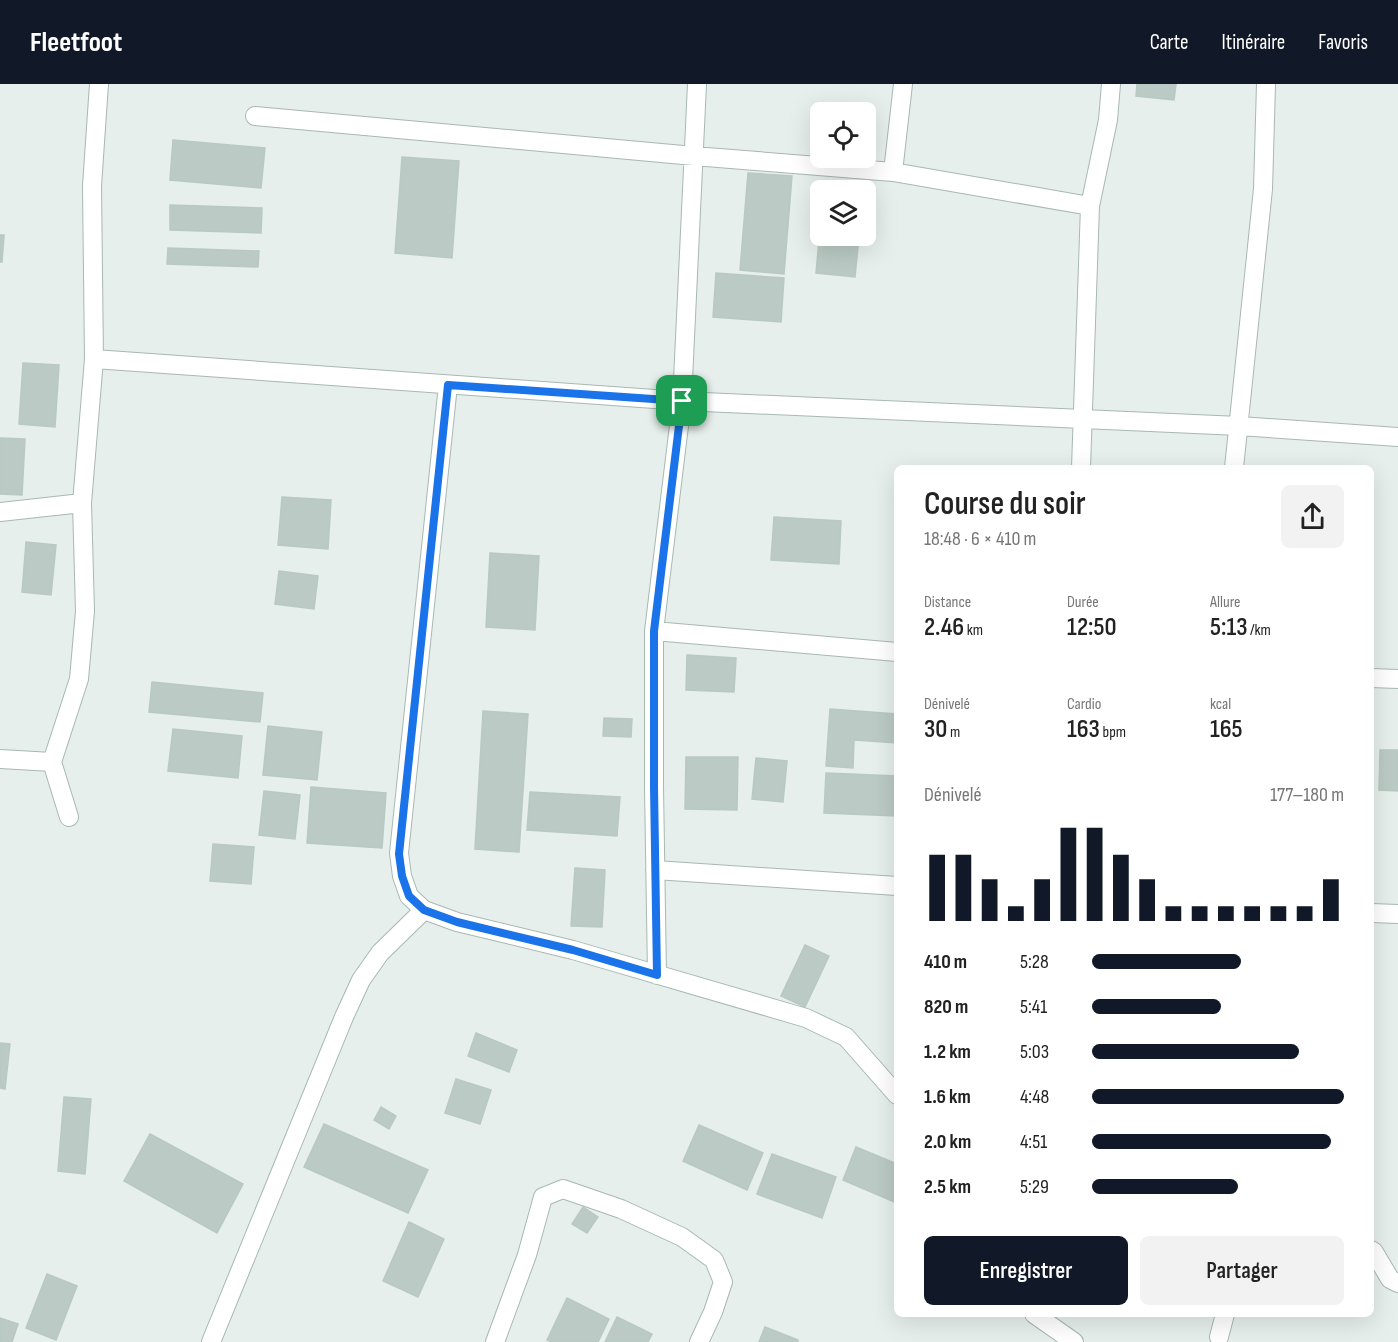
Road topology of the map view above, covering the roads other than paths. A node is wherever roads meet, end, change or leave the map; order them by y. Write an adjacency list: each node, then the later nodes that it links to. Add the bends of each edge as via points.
1 (99, 84): 10 (street, via 92,186)
2 (697, 84): 7 (street)
3 (903, 84): 8 (street)
4 (1111, 84): 9 (street, via 1108,120)
5 (1266, 84): 14 (street, via 1263,189)
6 (255, 116): 7 (street)
7 (694, 156): 8 (street); 12 (street)
8 (893, 172): 9 (street)
9 (1090, 206): 13 (street)
10 (94, 359): 11 (street); 18 (street)
11 (448, 385): 12 (street); 29 (street, via 399,854 409,896)
12 (682, 401): 13 (street); 20 (street)
13 (1083, 420): 14 (street); 16 (street)
14 (1239, 426): 15 (street); 17 (street)
15 (1398, 436)
16 (1081, 465)
17 (1234, 465)
18 (81, 503): 19 (street); 25 (street, via 85,611 79,679)
19 (0, 512)
20 (654, 631): 21 (street); 27 (street)
21 (894, 652)
22 (1374, 678): 23 (street)
23 (1398, 680)
24 (0, 759): 25 (street)
25 (52, 762): 26 (street)
26 (69, 817)
27 (655, 870): 28 (street); 32 (street)
28 (894, 886)
29 (424, 910): 32 (street); 39 (street, via 380,952 361,980)
30 (1374, 913): 31 (street)
31 (1398, 914)
32 (657, 975): 33 (street, via 806,1018 846,1037)
33 (894, 1092)
34 (1374, 1252): 35 (street, via 1390,1278)
35 (1398, 1283)
36 (1038, 1317): 42 (street)
37 (1224, 1317): 38 (street)
38 (1219, 1340)
39 (211, 1342)
40 (495, 1342): 41 (street, via 528,1255 543,1197 563,1189 621,1209 682,1237 714,1260 723,1282)
41 (699, 1342)
42 (1074, 1342)

